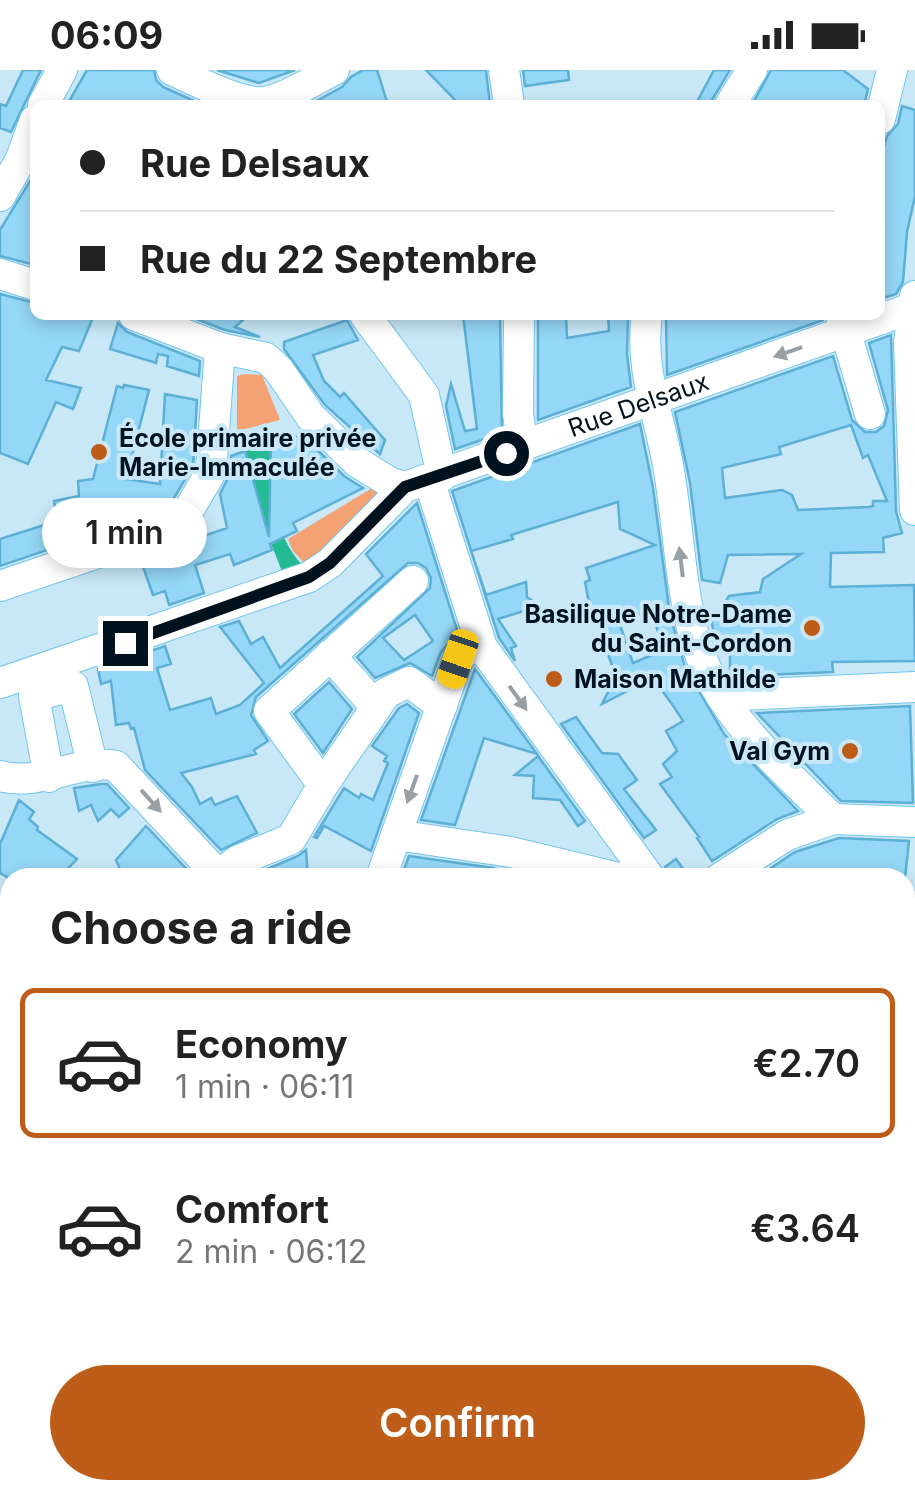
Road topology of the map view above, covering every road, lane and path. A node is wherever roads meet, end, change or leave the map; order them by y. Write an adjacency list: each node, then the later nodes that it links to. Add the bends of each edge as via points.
1 (62, 70): 9 (street)
2 (172, 70): 10 (street)
3 (334, 70): 11 (street)
4 (504, 70): 12 (street)
5 (752, 70): 13 (street)
6 (892, 70): 14 (street)
7 (900, 70): 8 (street)
8 (915, 76)
9 (46, 100)
10 (244, 100)
11 (271, 100)
12 (508, 100)
13 (733, 100)
14 (885, 100)
15 (30, 126): 16 (street)
16 (12, 148): 17 (street)
17 (0, 196)
18 (0, 274): 19 (street)
19 (30, 283)
20 (914, 304): 21 (street, Rue Delsaux); 32 (street)
21 (885, 312)
22 (147, 320): 27 (street)
23 (369, 320): 31 (street, via 424,394)
24 (520, 320): 30 (street)
25 (647, 320): 28 (street)
26 (842, 324): 28 (street, Rue Delsaux, one-way to 28); 29 (street)
27 (220, 348): 31 (street, via 271,362 320,426 369,471); 34 (street, via 213,464 182,520)
28 (653, 399): 30 (street, Rue Delsaux); 39 (street, one-way to 28, via 693,634)
29 (870, 414)
30 (523, 447): 31 (street, Rue Delsaux)
31 (425, 481): 33 (street); 37 (street, via 309,577)
32 (915, 510)
33 (431, 569): 35 (street); 36 (street)
34 (0, 586)
35 (478, 638): 41 (street, via 458,659); 53 (street, one-way to 53)
36 (330, 654): 40 (street); 45 (street, via 269,710)
37 (0, 683)
38 (915, 686): 39 (street)
39 (720, 696): 46 (street, via 749,736)
40 (376, 706): 41 (street, via 409,682); 45 (street)
41 (442, 706): 48 (street, one-way to 48)
42 (93, 767): 44 (street); 44 (street, via 73,686 34,696); 49 (street, one-way to 49, via 121,769)
43 (0, 776): 44 (street)
44 (50, 776)
45 (322, 785): 50 (street, via 291,839)
46 (832, 819): 47 (street); 54 (street, via 787,835)
47 (915, 822)
48 (396, 835): 51 (street); 52 (street)
49 (213, 868)
50 (229, 868)
51 (384, 868)
52 (577, 868)
53 (643, 868)
54 (736, 868)

